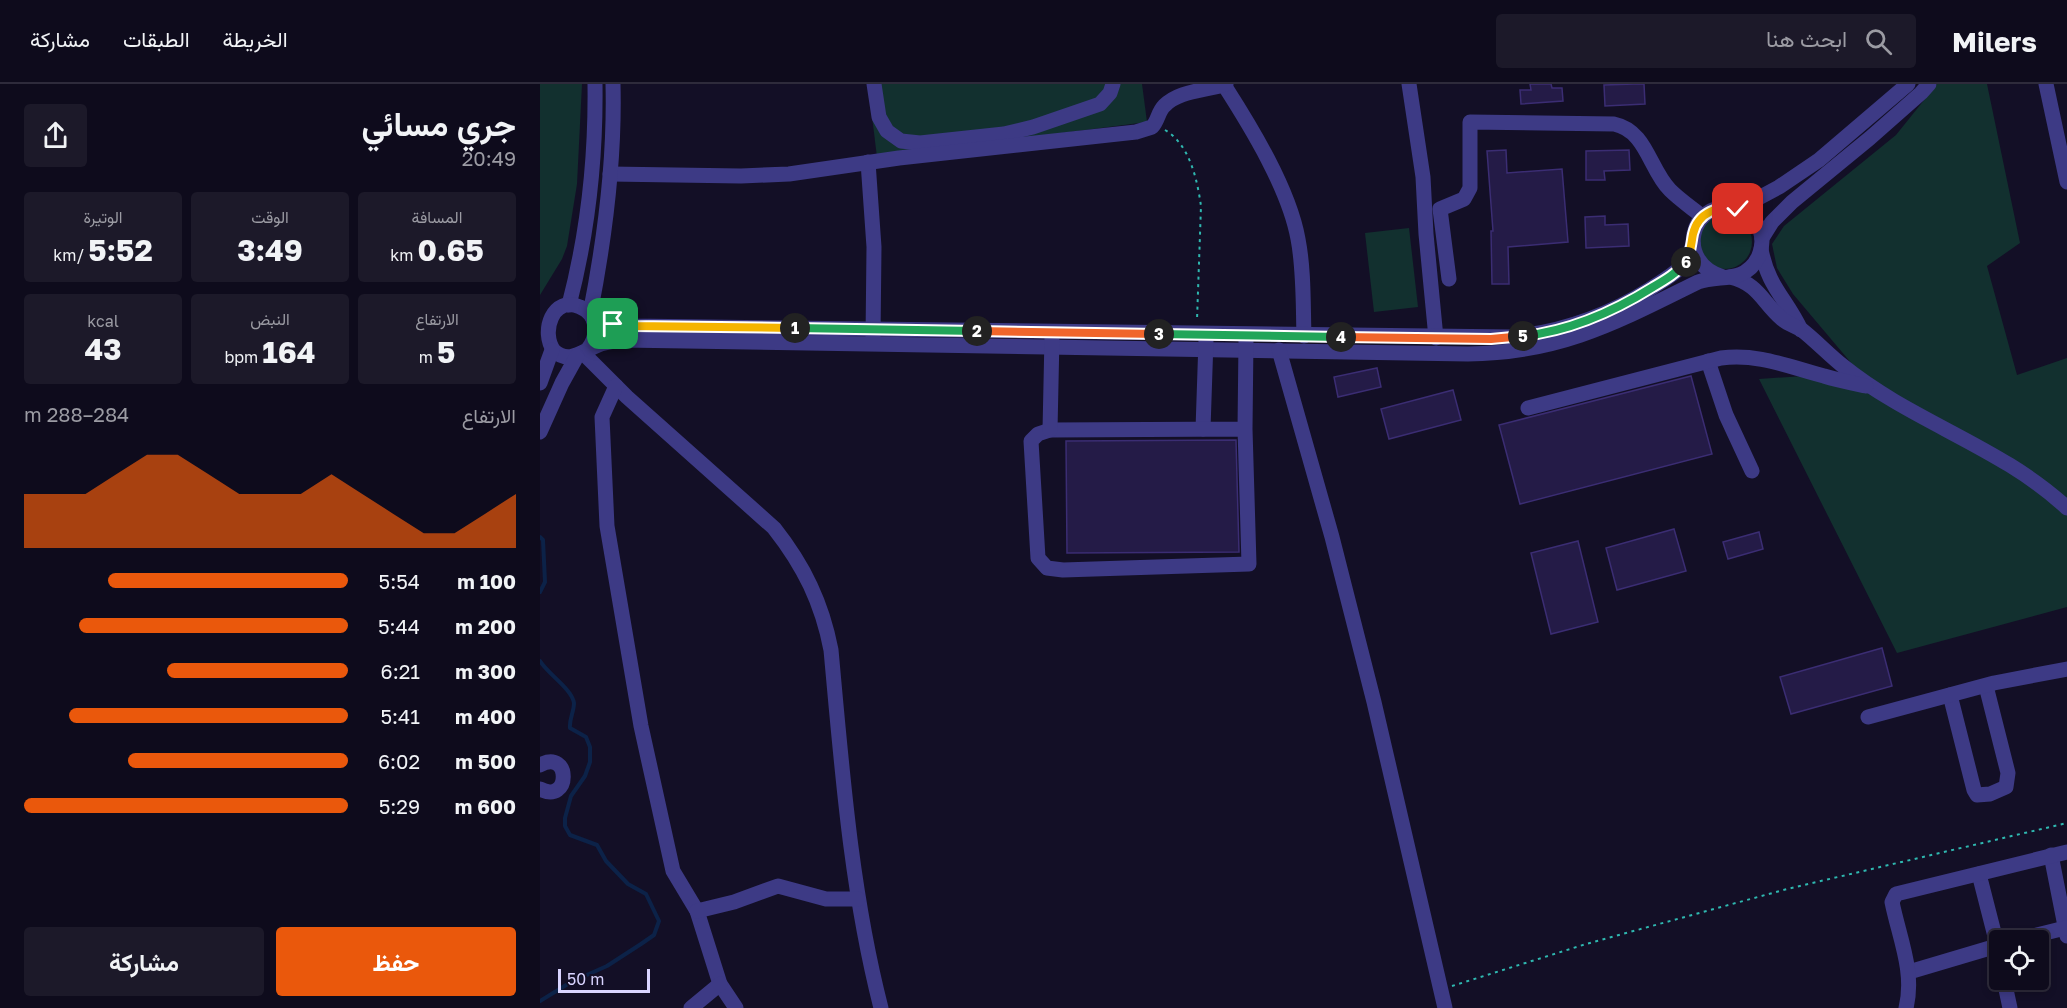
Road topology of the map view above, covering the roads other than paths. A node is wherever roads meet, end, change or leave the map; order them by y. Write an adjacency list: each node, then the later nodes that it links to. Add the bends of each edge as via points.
1 (595, 84): 19 (street, via 590,201)
2 (613, 84): 11 (street)
3 (874, 84): 4 (street, via 879,117 887,131 901,141 920,144 1004,135 1033,127 1100,104)
4 (1113, 84)
5 (1409, 84): 24 (street, via 1423,177)
6 (1908, 84): 13 (street, via 1819,160)
7 (1929, 84): 16 (street, via 1787,207 1772,222)
8 (2046, 84): 12 (street)
9 (1225, 85): 10 (street, via 1171,101 1164,105 1155,123 1136,132); 22 (street, via 1261,147 1294,220)
10 (868, 162): 11 (street, via 779,174); 23 (street, via 874,247)
11 (610, 174): 20 (street)
12 (2067, 182)
13 (1738, 209): 14 (street, via 1719,208); 16 (street, via 1754,220)
14 (1703, 217): 15 (street); 18 (street, via 1669,189 1638,137 1622,126 1470,122 1470,188 1464,199 1440,209)
15 (1693, 244): 17 (street, via 1699,262 1714,274); 24 (street, via 1676,273 1627,303 1589,320 1511,338)
16 (1762, 244): 17 (street, via 1754,265); 21 (street, via 1773,285)
17 (1727, 277): 21 (street, via 1753,287 1782,319); 29 (street, via 1698,282 1589,334 1526,350 1468,354)
18 (1449, 279)
19 (569, 305): 20 (street); 28 (street, via 556,308 545,325 545,338)
20 (592, 316): 23 (street, via 631,326); 30 (street, via 595,338)
21 (1801, 330): 34 (street)
22 (1304, 336): 24 (street); 27 (street)
23 (873, 337): 26 (street); 30 (street, via 623,340 603,343)
24 (1436, 338)
25 (1203, 339): 26 (street); 27 (street); 36 (street)
26 (1052, 340): 38 (street)
27 (1246, 342): 29 (street); 37 (street)
28 (552, 350): 30 (street, via 564,356); 32 (street)
29 (1279, 350): 60 (street, via 1332,537)
30 (583, 353): 33 (street); 39 (street, via 562,383)
31 (1708, 362): 34 (street, via 1738,356 1770,360); 35 (street); 40 (street, via 1726,415)
32 (540, 383)
33 (616, 386): 51 (street, via 774,528 816,596 831,650 848,835); 52 (street, via 602,417 607,526 641,726 673,871)
34 (1874, 388): 41 (street, via 2004,462)
35 (1528, 408)
36 (1203, 429): 37 (street); 38 (street)
37 (1245, 429): 38 (street, via 1249,564 1063,570 1047,568 1038,558 1031,441)
38 (1050, 430)
39 (540, 432)
40 (1752, 471)
41 (2067, 508)
42 (2067, 669): 43 (street)
43 (1986, 686): 44 (street); 44 (street, via 2008,780 2006,787 1983,796 1974,790)
44 (1950, 695): 45 (street)
45 (1868, 717)
46 (540, 765): 47 (street, via 556,763 564,776 557,790)
47 (540, 789)
48 (2067, 852): 49 (street)
49 (2051, 855): 50 (street); 54 (street)
50 (1979, 874): 53 (street); 57 (street, via 1892,898)
51 (858, 899): 52 (street, via 826,899 778,886); 63 (street)
52 (697, 911): 58 (street)
53 (1994, 930)
54 (2066, 932): 55 (street)
55 (2049, 935)
56 (1989, 952): 57 (street)
57 (1909, 972): 64 (street)
58 (720, 984): 61 (street); 62 (street)
59 (2006, 990): 65 (street)
60 (1445, 1003)
61 (691, 1008)
62 (736, 1008)
63 (881, 1008)
64 (1906, 1008)
65 (2010, 1008)

